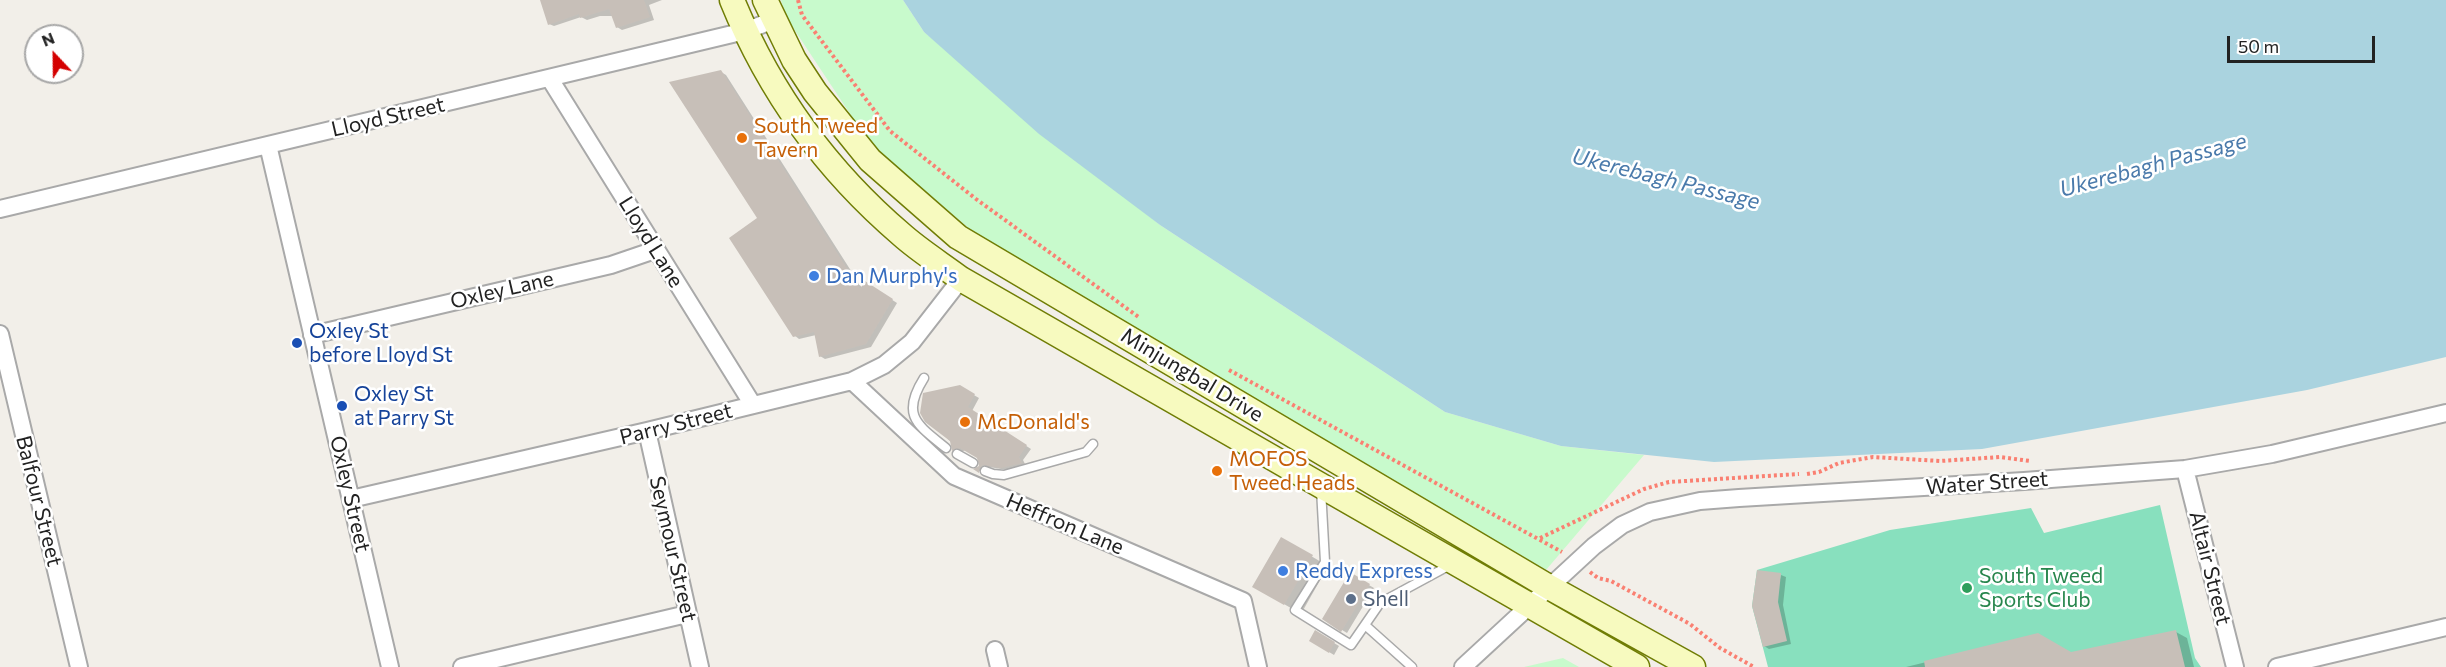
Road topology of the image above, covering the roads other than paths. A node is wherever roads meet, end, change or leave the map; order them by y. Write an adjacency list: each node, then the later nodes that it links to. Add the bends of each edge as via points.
1 (732, 0): 3 (main road, Minjungbal Drive)
2 (769, 10): 3 (street, Lloyd Street); 25 (main road, Minjungbal Drive, via 815,92 870,160 958,237)
3 (745, 31): 4 (street, Lloyd Street); 8 (main road, Minjungbal Drive, via 807,136 857,193 903,236)
4 (550, 79): 5 (street, Lloyd Street); 7 (street, Lloyd Lane)
5 (268, 145): 6 (street, Lloyd Street); 10 (street, Oxley Street)
6 (0, 209)
7 (656, 250): 10 (street, Oxley Lane, via 610,265); 13 (street, Lloyd Lane)
8 (961, 279): 12 (street, Parry Street, via 912,342 884,365); 22 (main road, Minjungbal Drive)
9 (0, 334): 32 (street, Balfour Street)
10 (312, 335): 23 (street, Oxley Street)
11 (924, 378): 17 (lane, via 916,391 912,414 919,426)
12 (852, 381): 13 (street, Parry Street); 37 (street, Heffron Lane, via 954,476 1243,602)
13 (753, 405): 15 (street, Parry Street)
14 (2446, 413): 20 (street, Water Street, via 2272,454)
15 (646, 431): 23 (street, Parry Street); 27 (street, Seymour Street)
16 (1093, 444): 21 (lane, via 1086,452 1004,474)
17 (946, 448)
18 (957, 454): 19 (lane)
19 (973, 463)
20 (2186, 469): 25 (street, Water Street, via 1700,501 1650,512 1622,525); 42 (street, Altair Street)
21 (985, 471)
22 (1321, 484): 24 (main road, Minjungbal Drive); 28 (lane, via 1325,562 1295,610 1351,645)
23 (351, 499): 33 (street, Oxley Street)
24 (1455, 562): 26 (main road, Minjungbal Drive); 28 (lane, via 1380,603)
25 (1549, 587): 26 (street, Water Street); 41 (main road, Minjungbal Drive)
26 (1529, 606): 39 (street, Water Street); 40 (main road, Minjungbal Drive)
27 (687, 614): 34 (street); 35 (street, Seymour Street)
28 (1365, 625): 38 (lane)
29 (2446, 627): 31 (street)
30 (995, 650): 36 (street)
31 (2287, 666)
32 (79, 667)
33 (390, 667)
34 (462, 667)
35 (700, 667)
36 (999, 667)
37 (1258, 667)
38 (1412, 667)
39 (1463, 667)
40 (1637, 667)
41 (1693, 667)
42 (2235, 667)

